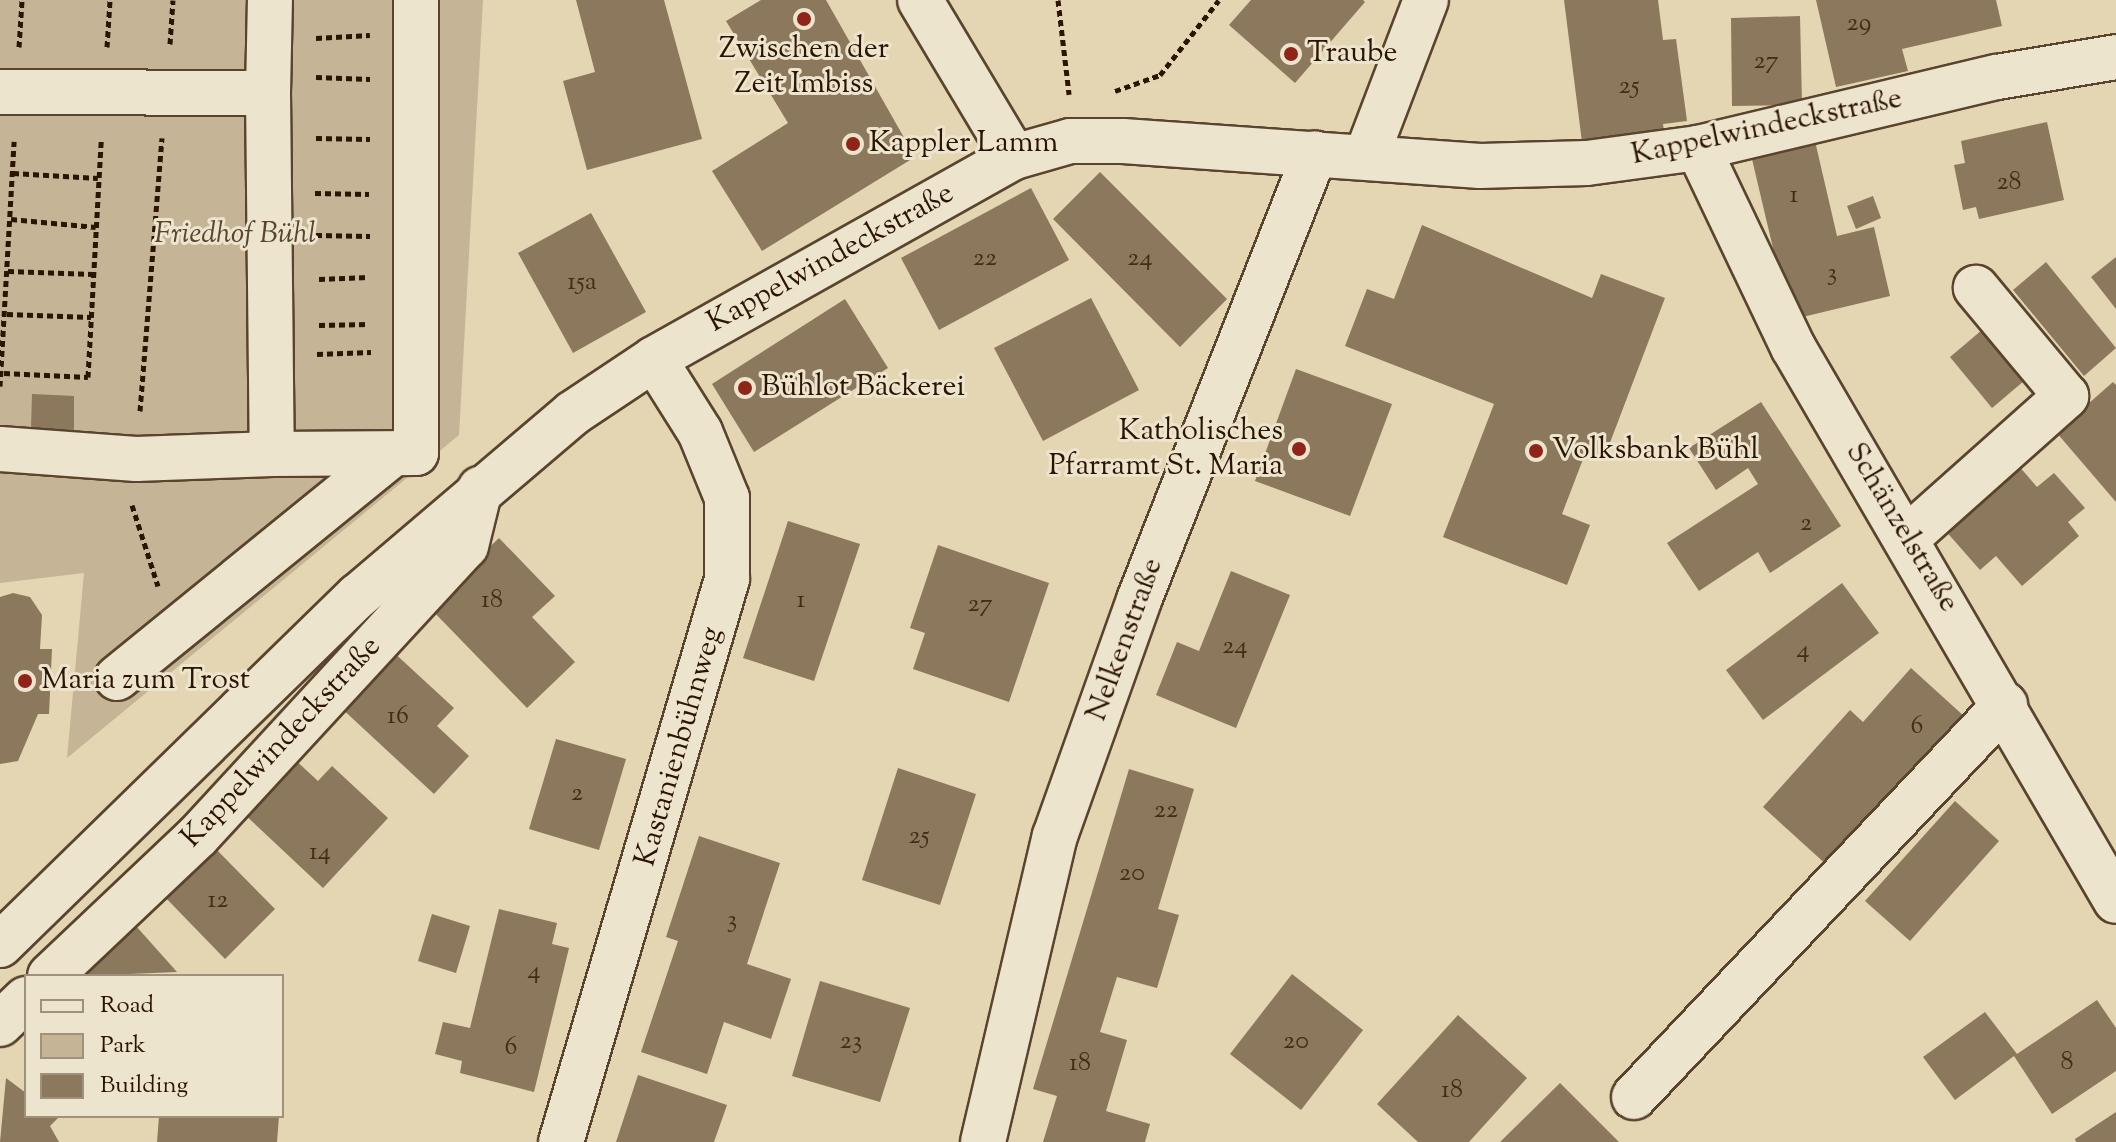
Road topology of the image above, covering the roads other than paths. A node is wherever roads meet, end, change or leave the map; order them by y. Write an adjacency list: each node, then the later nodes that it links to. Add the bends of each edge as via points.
1 (270, 0): 6 (street)
2 (920, 0): 10 (street)
3 (1426, 0): 11 (street)
4 (416, 16): 16 (street, via 416,453)
5 (2116, 57): 8 (street, Kappelwindeckstraße, via 1997,77)
6 (268, 93): 7 (street, via 104,93); 15 (street)
7 (7, 108)
8 (1698, 148): 11 (street, Kappelwindeckstraße, via 1556,164); 18 (street, Schänzelstraße, via 1793,347)
9 (1315, 153): 10 (street, Kappelwindeckstraße, via 1070,124); 11 (street, Kappelwindeckstraße); 28 (street, Nelkenstraße, via 1139,600 1055,836)
10 (1014, 157): 13 (street, Kappelwindeckstraße)
11 (1366, 157)
12 (1976, 288): 18 (street, via 2066,396)
13 (654, 359): 17 (street, Kappelwindeckstraße); 27 (street, Kastanienbühnweg, via 700,432 727,498 727,579)
14 (0, 449): 15 (street, via 136,459)
15 (272, 454): 16 (street)
16 (393, 454): 19 (street)
17 (480, 489): 22 (street, Kappelwindeckstraße, via 358,596); 23 (street, Kappelwindeckstraße, via 466,546 198,836)
18 (1908, 537): 20 (street, Schänzelstraße)
19 (117, 678)
20 (2005, 705): 21 (street, Schänzelstraße); 26 (street)
21 (2116, 901)
22 (0, 945)
23 (52, 974)
24 (24, 1001): 25 (street)
25 (0, 1024)
26 (1634, 1097)
27 (561, 1142)
28 (983, 1142)

